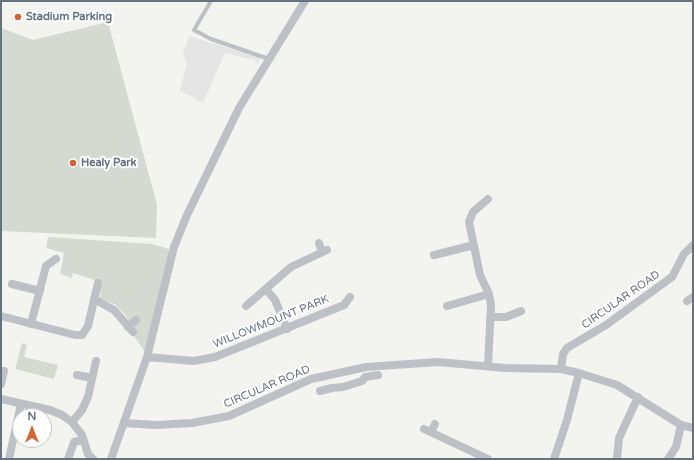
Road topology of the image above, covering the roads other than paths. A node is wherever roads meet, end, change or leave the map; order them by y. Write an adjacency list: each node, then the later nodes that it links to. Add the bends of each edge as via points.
1 (210, 1): 3 (lane, via 194,30)
2 (305, 1): 3 (street)
3 (268, 59): 25 (street, via 239,108 174,247)
4 (488, 199): 6 (street, via 470,217)
5 (319, 243): 12 (street, via 325,251 291,267)
6 (474, 245): 8 (street); 14 (street, via 480,276)
7 (693, 245): 28 (street, CIRCULAR ROAD, via 684,254 672,277 606,325 567,348 563,354)
8 (438, 252)
9 (56, 259): 13 (street, via 46,266)
10 (98, 283): 16 (street)
11 (12, 284): 13 (street)
12 (266, 288): 17 (street); 24 (street, via 275,300)
13 (40, 291): 23 (street)
14 (489, 294): 18 (street); 21 (street)
15 (350, 297): 24 (street, WILLOWMOUNT PARK, via 344,305)
16 (94, 299): 22 (street, via 114,310 130,330); 23 (street, via 88,326 82,335)
17 (246, 306)
18 (447, 306)
19 (521, 311): 21 (street, via 506,317)
20 (1, 316): 23 (street)
21 (490, 317): 27 (street)
22 (136, 320)
23 (31, 324)
24 (287, 329): 25 (street, WILLOWMOUNT PARK, via 215,357 194,361)
25 (147, 357): 42 (street)
26 (96, 361): 34 (street)
27 (488, 366): 28 (street, CIRCULAR ROAD); 29 (street, CIRCULAR ROAD, via 438,362)
28 (561, 369): 31 (street, CIRCULAR ROAD)
29 (348, 370): 36 (street); 42 (street, CIRCULAR ROAD, via 310,379 229,416 192,423)
30 (4, 371): 35 (street)
31 (579, 373): 38 (street, CIRCULAR ROAD, via 617,385); 52 (street)
32 (77, 375): 34 (street)
33 (378, 376): 36 (street, via 366,377)
34 (92, 378): 41 (street, via 82,410)
35 (1, 384)
36 (353, 384): 37 (street)
37 (320, 391)
38 (638, 397): 44 (street, CIRCULAR ROAD); 53 (street, via 619,438)
39 (1, 399): 40 (street)
40 (21, 404): 41 (street, via 50,410); 47 (street)
41 (72, 422): 46 (street)
42 (124, 423): 50 (street)
43 (435, 424): 51 (street, via 427,431)
44 (681, 425): 45 (street, CIRCULAR ROAD); 54 (street, via 676,447)
45 (693, 428)
46 (83, 440): 48 (street, via 74,442); 49 (street, via 88,454)
47 (9, 459)
48 (68, 459)
49 (93, 459)
50 (111, 459)
51 (488, 459)
52 (554, 459)
53 (617, 459)
54 (668, 459)

